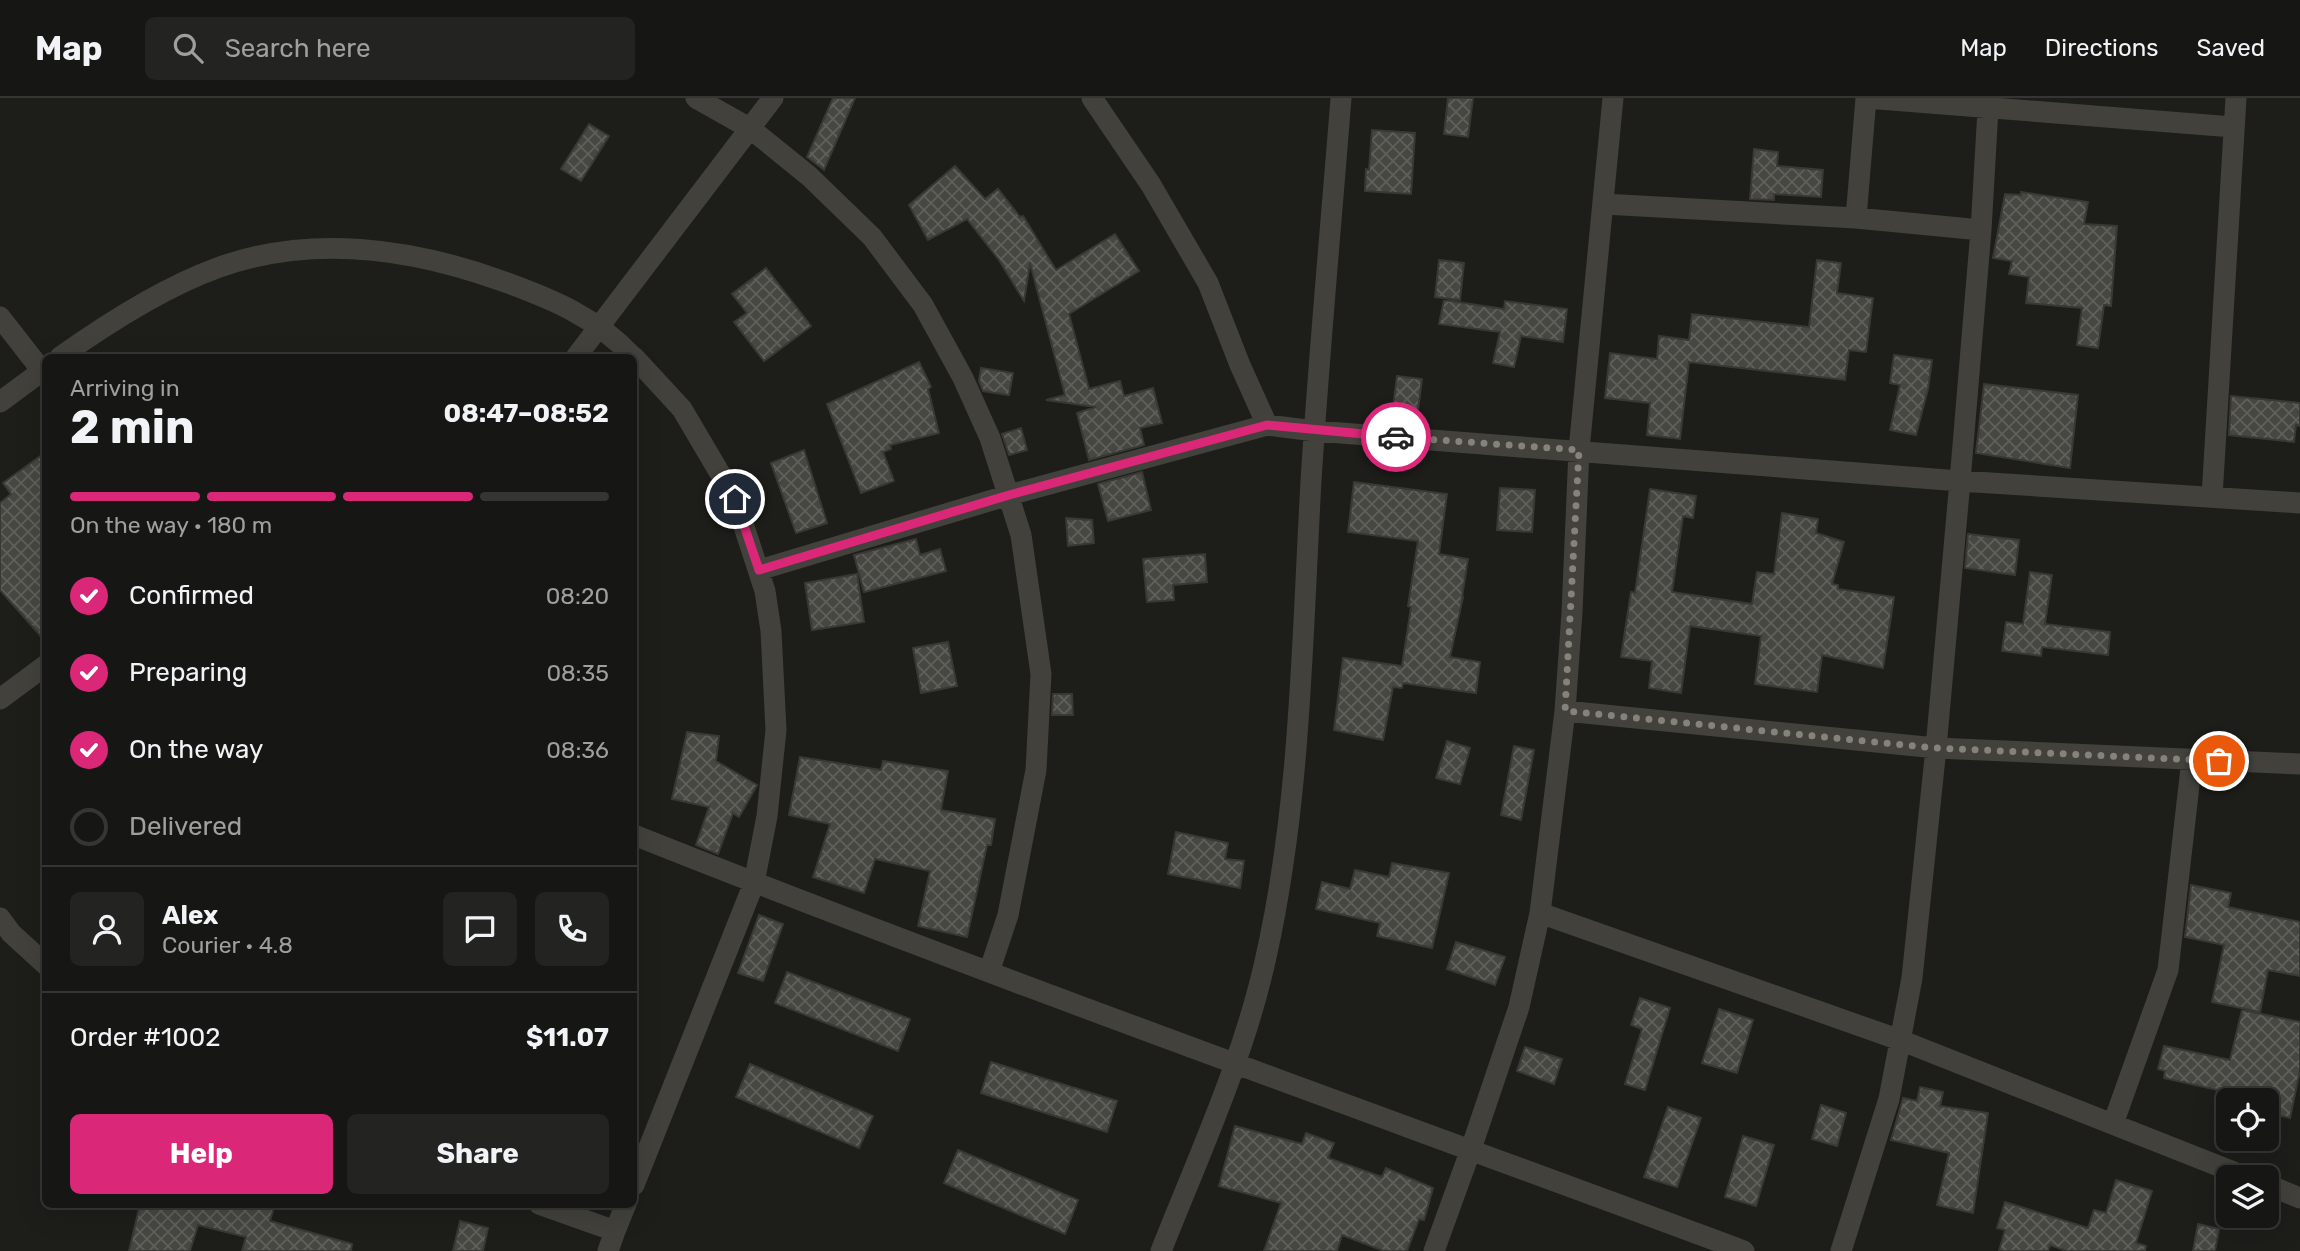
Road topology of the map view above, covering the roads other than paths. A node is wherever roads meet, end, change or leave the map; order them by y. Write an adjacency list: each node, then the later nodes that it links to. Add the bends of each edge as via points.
1 (696, 98): 9 (street)
2 (773, 98): 9 (street)
3 (1092, 98): 22 (street, via 1151,185 1208,283)
4 (1341, 98): 23 (street)
5 (1613, 98): 10 (street)
6 (2235, 98): 8 (street)
7 (1988, 109): 8 (street); 11 (street, via 1866,98); 12 (street)
8 (2233, 127): 27 (street)
9 (751, 129): 14 (street); 26 (street, via 809,176 872,237 923,305 963,377)
10 (1604, 204): 11 (street); 24 (street)
11 (1856, 218): 12 (street)
12 (1981, 230): 25 (street)
13 (0, 317): 19 (street)
14 (599, 326): 15 (street, via 551,298 463,266 411,254 315,248 272,253 183,282); 16 (street); 17 (street)
15 (64, 354)
16 (578, 354)
17 (630, 354)
18 (637, 361): 29 (street, via 682,409 711,455 735,499)
19 (42, 369)
20 (42, 372): 21 (street)
21 (0, 402)
22 (1267, 425): 23 (street); 26 (street)
23 (1315, 431): 24 (street); 43 (street, via 1286,857 1266,959)
24 (1579, 450): 25 (street); 32 (street)
25 (1960, 481): 27 (street); 33 (street)
26 (1009, 495): 29 (street); 41 (street, via 1021,535 1041,674 1036,770 1008,915)
27 (2212, 497): 28 (street)
28 (2300, 503)
29 (759, 570): 37 (street, via 771,631 776,730)
30 (42, 668): 31 (street)
31 (0, 699)
32 (1565, 711): 33 (street); 38 (street)
33 (1936, 748): 34 (street); 42 (street, via 1912,978)
34 (2192, 759): 35 (street); 44 (street, via 2168,970)
35 (2300, 764)
36 (637, 836): 37 (street)
37 (754, 883): 41 (street); 47 (street)
38 (1540, 913): 42 (street); 45 (street, via 1519,1007)
39 (0, 918): 40 (street)
40 (42, 961)
41 (989, 972): 43 (street)
42 (1900, 1040): 44 (street); 56 (street, via 1889,1099)
43 (1235, 1064): 45 (street); 53 (street)
44 (2113, 1124): 46 (street)
45 (1471, 1149): 54 (street); 55 (street)
46 (2216, 1165)
47 (637, 1177)
48 (2279, 1189): 49 (street)
49 (2300, 1198)
50 (547, 1208): 52 (street)
51 (624, 1208): 52 (street)
52 (611, 1241)
53 (1161, 1251)
54 (1434, 1251)
55 (1744, 1251)
56 (1841, 1251)

